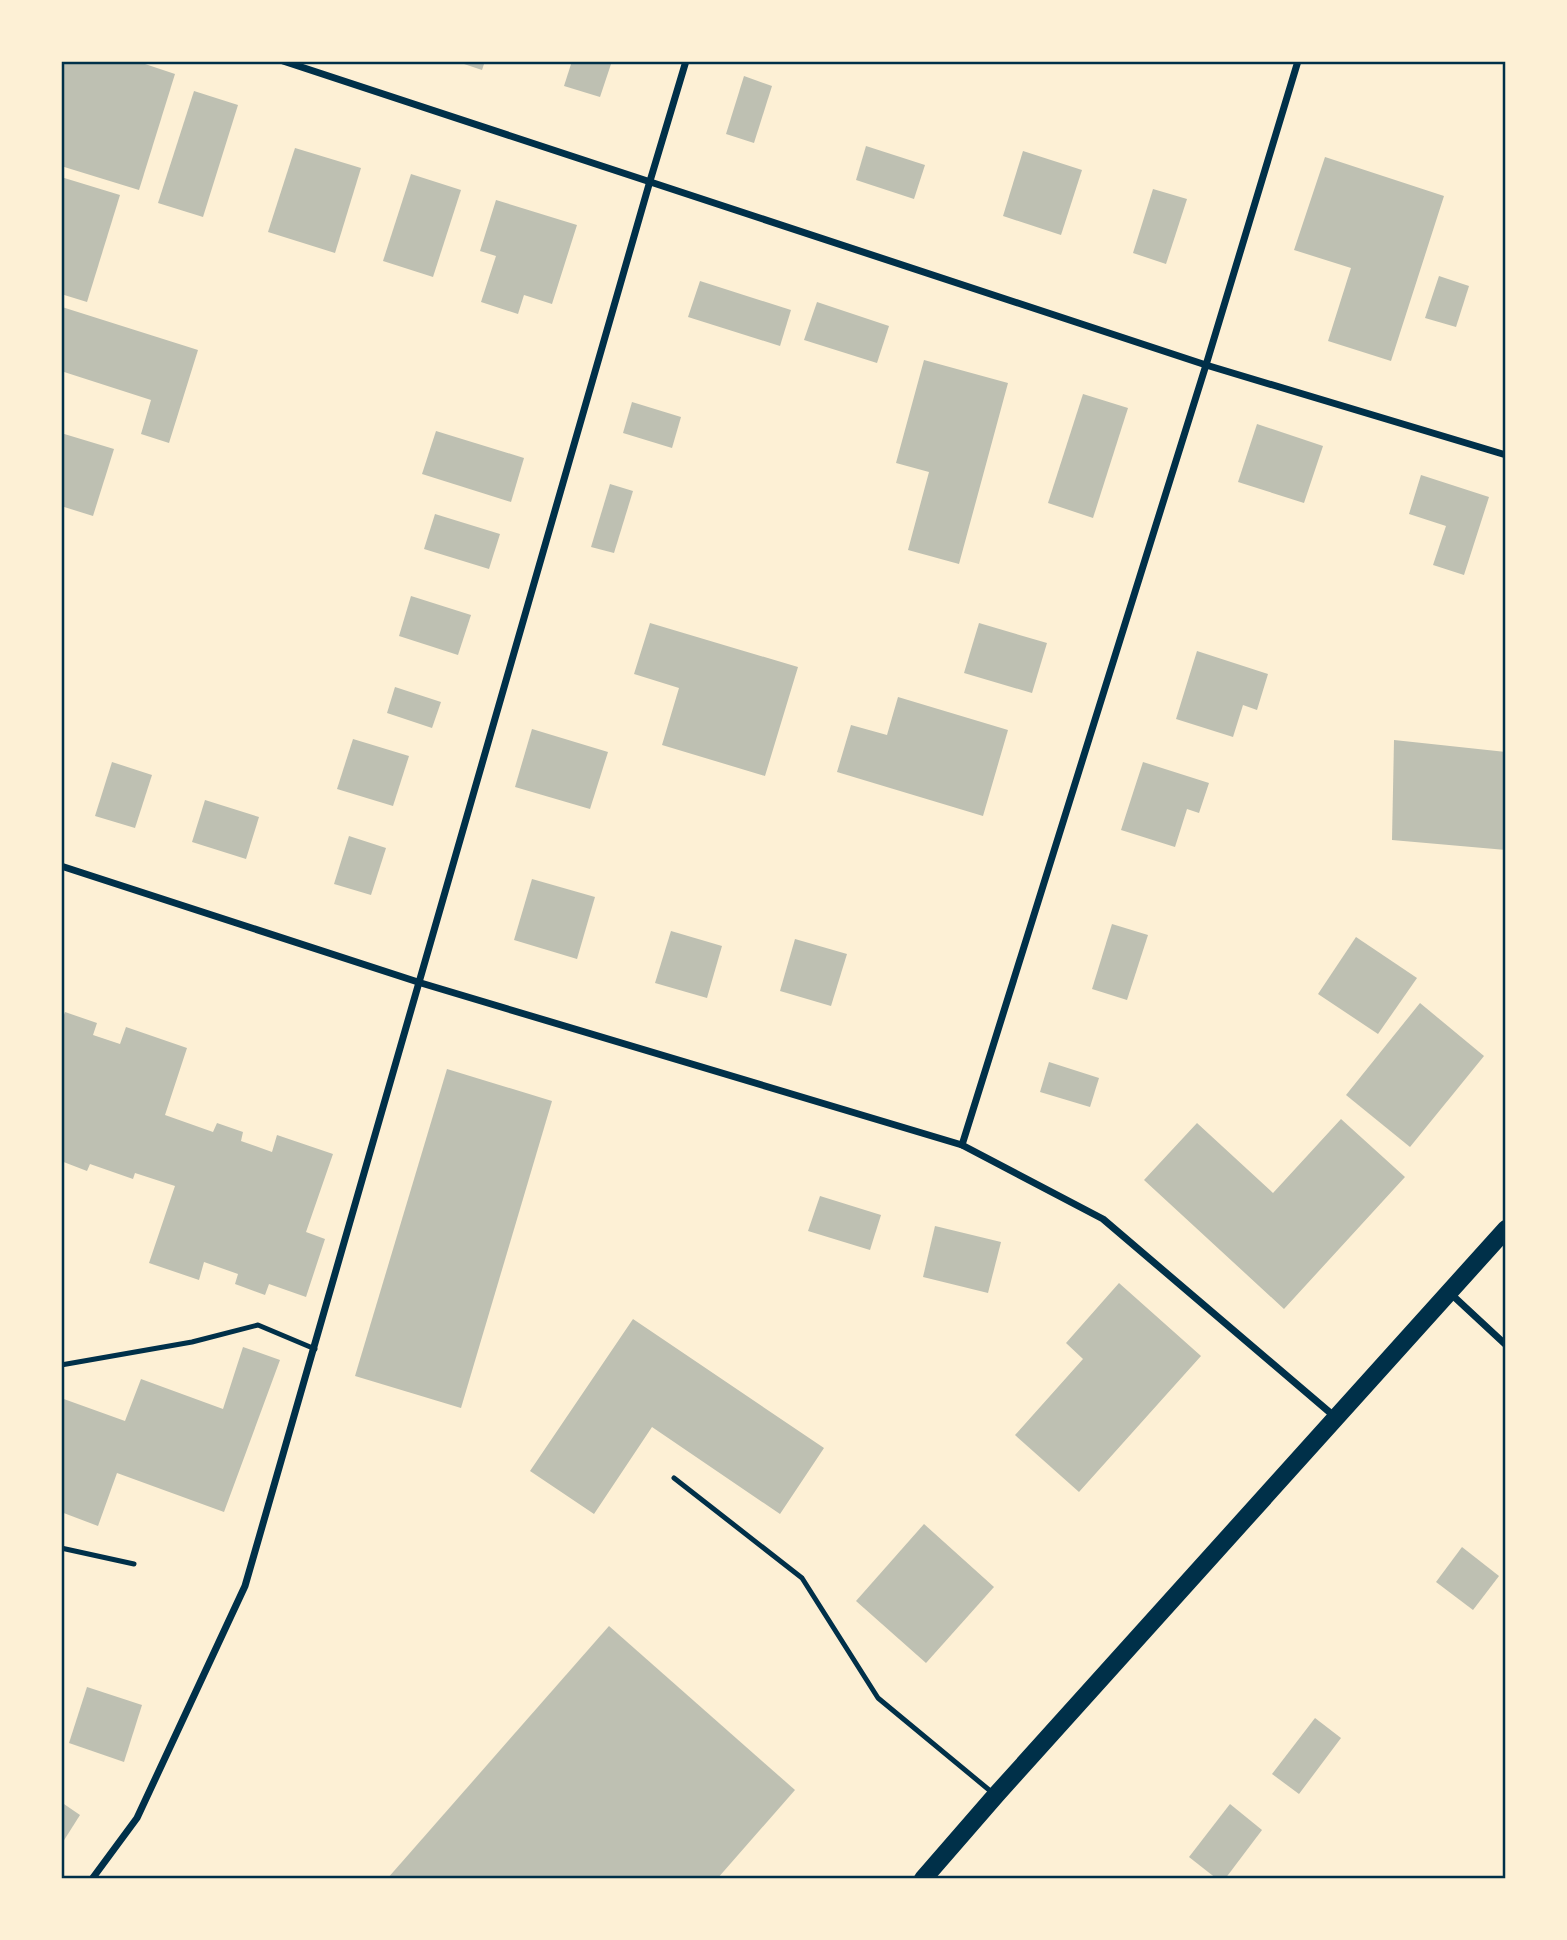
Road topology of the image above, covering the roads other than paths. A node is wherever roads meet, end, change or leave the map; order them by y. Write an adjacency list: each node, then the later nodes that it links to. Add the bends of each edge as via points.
1 (283, 61): 4 (street)
2 (686, 61): 4 (street)
3 (1298, 61): 5 (street)
4 (650, 181): 5 (street); 8 (street)
5 (1206, 365): 6 (street); 9 (street)
6 (1506, 455)
7 (61, 866): 8 (street)
8 (421, 983): 9 (street); 13 (street)
9 (962, 1145): 15 (street, via 1103,1220)
10 (1506, 1230): 11 (main road)
11 (1449, 1293): 12 (street); 15 (main road)
12 (1506, 1345)
13 (315, 1349): 14 (lane, via 258,1325 192,1342); 20 (street, via 245,1586 137,1818)
14 (61, 1365)
15 (1337, 1418): 19 (main road)
16 (674, 1478): 19 (lane, via 802,1577 878,1698)
17 (61, 1548): 18 (lane)
18 (134, 1564)
19 (996, 1795): 21 (main road)
20 (92, 1879)
21 (923, 1879)

